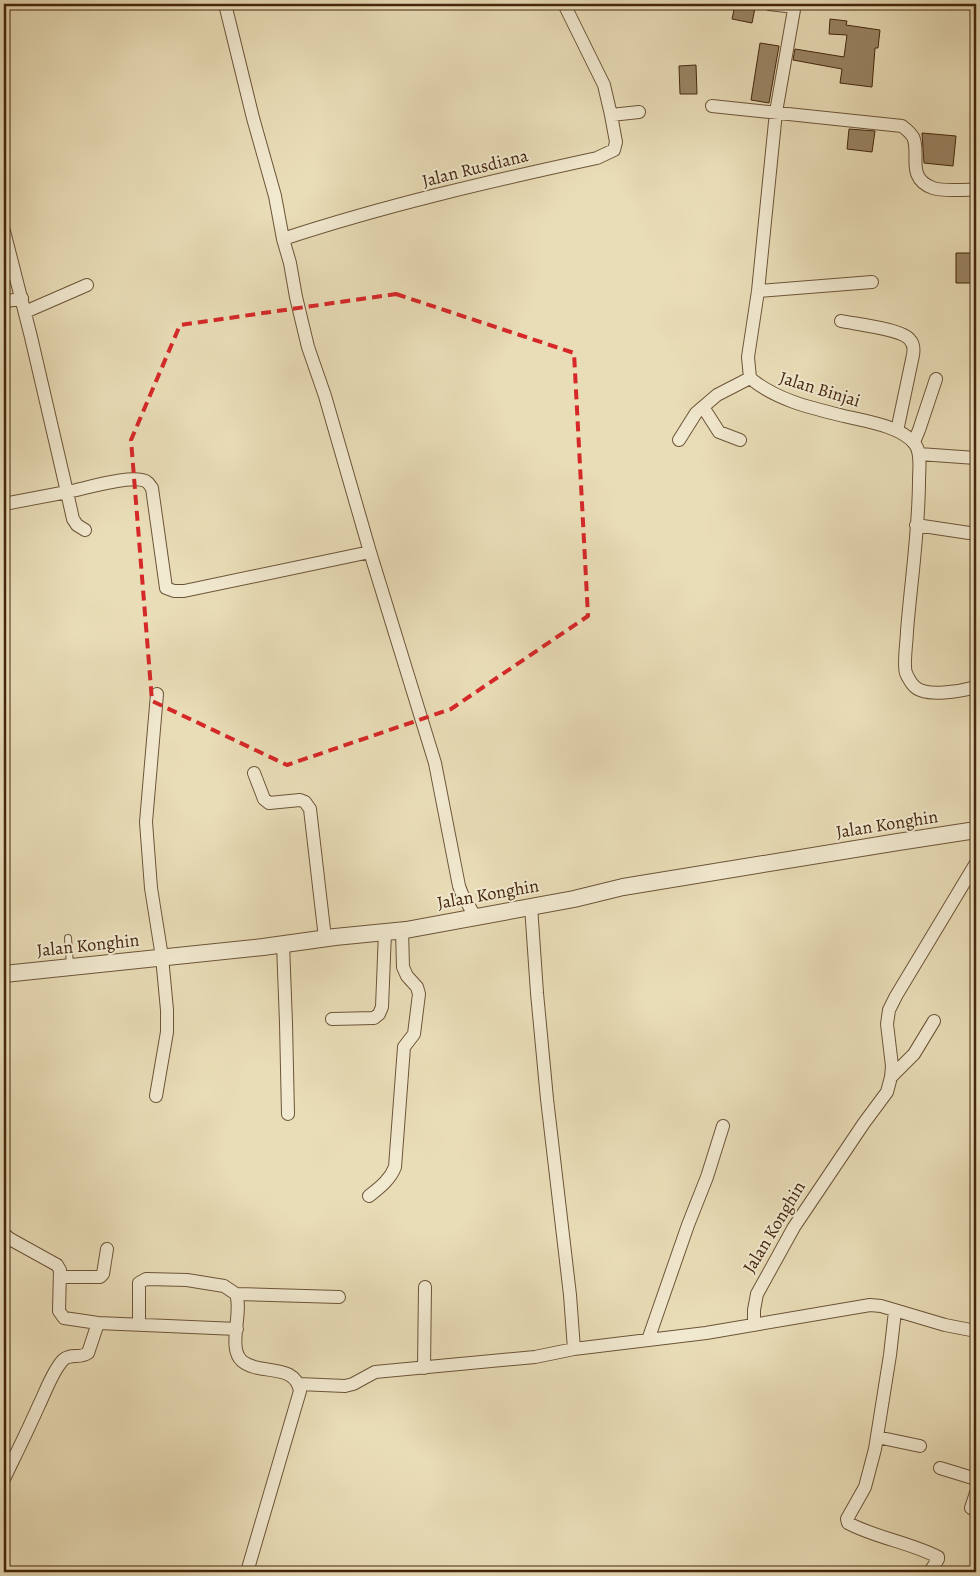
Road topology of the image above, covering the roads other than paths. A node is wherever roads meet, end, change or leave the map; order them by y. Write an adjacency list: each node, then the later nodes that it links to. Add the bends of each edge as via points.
1 (225, 4): 11 (street, via 275,196)
2 (564, 4): 8 (street, via 604,85)
3 (769, 4): 4 (street)
4 (795, 5): 7 (street)
5 (712, 106): 7 (street)
6 (639, 112): 8 (street)
7 (776, 112): 9 (street, via 902,126 914,139 916,170 925,183 933,188); 14 (street)
8 (611, 115): 11 (street, Jalan Rusdiana, via 616,142 614,150 597,158 472,186)
9 (976, 190)
10 (4, 231): 15 (street)
11 (283, 239): 33 (street, via 308,347)
12 (872, 282): 14 (street)
13 (87, 285): 17 (street)
14 (758, 291): 19 (street, via 748,357)
15 (22, 298): 16 (street); 17 (street)
16 (4, 302)
17 (25, 312): 28 (street)
18 (841, 320): 22 (street, via 898,332 911,340 913,355)
19 (750, 378): 21 (street, via 717,395); 22 (street, Jalan Binjai, via 778,397)
20 (936, 379): 25 (street)
21 (703, 407): 23 (street); 24 (street, via 720,432)
22 (897, 431): 25 (street, Jalan Binjai)
23 (679, 440)
24 (740, 440)
25 (914, 442): 26 (street)
26 (918, 454): 27 (street); 30 (street)
27 (976, 458)
28 (68, 492): 29 (street); 31 (street, via 73,519); 33 (street, via 124,479 147,482 152,488 166,588 174,591)
29 (4, 504)
30 (916, 525): 32 (street); 34 (street, via 905,672 914,686 926,692)
31 (85, 530)
32 (976, 534)
33 (370, 552): 40 (street, via 435,763 459,886)
34 (976, 687)
35 (157, 694): 46 (street, via 146,822 151,888)
36 (254, 773): 44 (street, via 264,799 269,803 300,800 310,809)
37 (976, 830): 39 (street, Jalan Konghin, via 623,887)
38 (976, 863): 51 (street, Jalan Konghin, via 889,1010)
39 (532, 906): 40 (street, Jalan Konghin); 69 (street, via 547,1099)
40 (476, 918): 41 (street, Jalan Konghin)
41 (402, 930): 42 (street, Jalan Konghin); 55 (street, via 403,967 419,994 416,1025 414,1034 404,1047 395,1167 385,1183)
42 (385, 932): 44 (street, Jalan Konghin); 49 (street, via 379,1014 374,1018)
43 (68, 938): 47 (lane)
44 (325, 938): 45 (street, Jalan Konghin)
45 (283, 944): 46 (street, Jalan Konghin); 53 (street)
46 (162, 957): 47 (street, Jalan Konghin); 52 (street, via 168,1032)
47 (70, 967): 48 (street, Jalan Konghin)
48 (4, 974)
49 (332, 1019)
50 (934, 1021): 51 (street, via 914,1054)
51 (891, 1077): 65 (street, Jalan Konghin, via 887,1092 794,1227 757,1294)
52 (156, 1096)
53 (288, 1114)
54 (723, 1126): 68 (street)
55 (369, 1196)
56 (4, 1234): 58 (street, via 57,1265)
57 (107, 1249): 58 (street, via 100,1277)
58 (60, 1277): 63 (street, via 59,1311 64,1318)
59 (425, 1287): 70 (street)
60 (236, 1294): 61 (street); 64 (street, via 217,1285 187,1280 142,1280 139,1283); 66 (street)
61 (339, 1297)
62 (895, 1311): 65 (street, via 870,1305); 67 (street); 72 (street)
63 (98, 1323): 64 (street); 75 (street, via 88,1353 65,1358 52,1378)
64 (139, 1325): 66 (street)
65 (754, 1325): 68 (street)
66 (237, 1329): 71 (street, via 237,1354 243,1362 290,1375)
67 (976, 1331)
68 (648, 1340): 69 (street)
69 (574, 1349): 70 (street)
70 (424, 1368): 71 (street, via 375,1372 345,1386)
71 (299, 1384): 79 (street, via 300,1391)
72 (877, 1437): 73 (street); 80 (street, via 865,1486 848,1516 848,1523 862,1531 938,1557)
73 (920, 1446)
74 (940, 1468): 76 (street)
75 (4, 1479)
76 (976, 1479)
77 (976, 1493): 78 (street)
78 (970, 1508)
79 (247, 1572)
80 (930, 1572)

